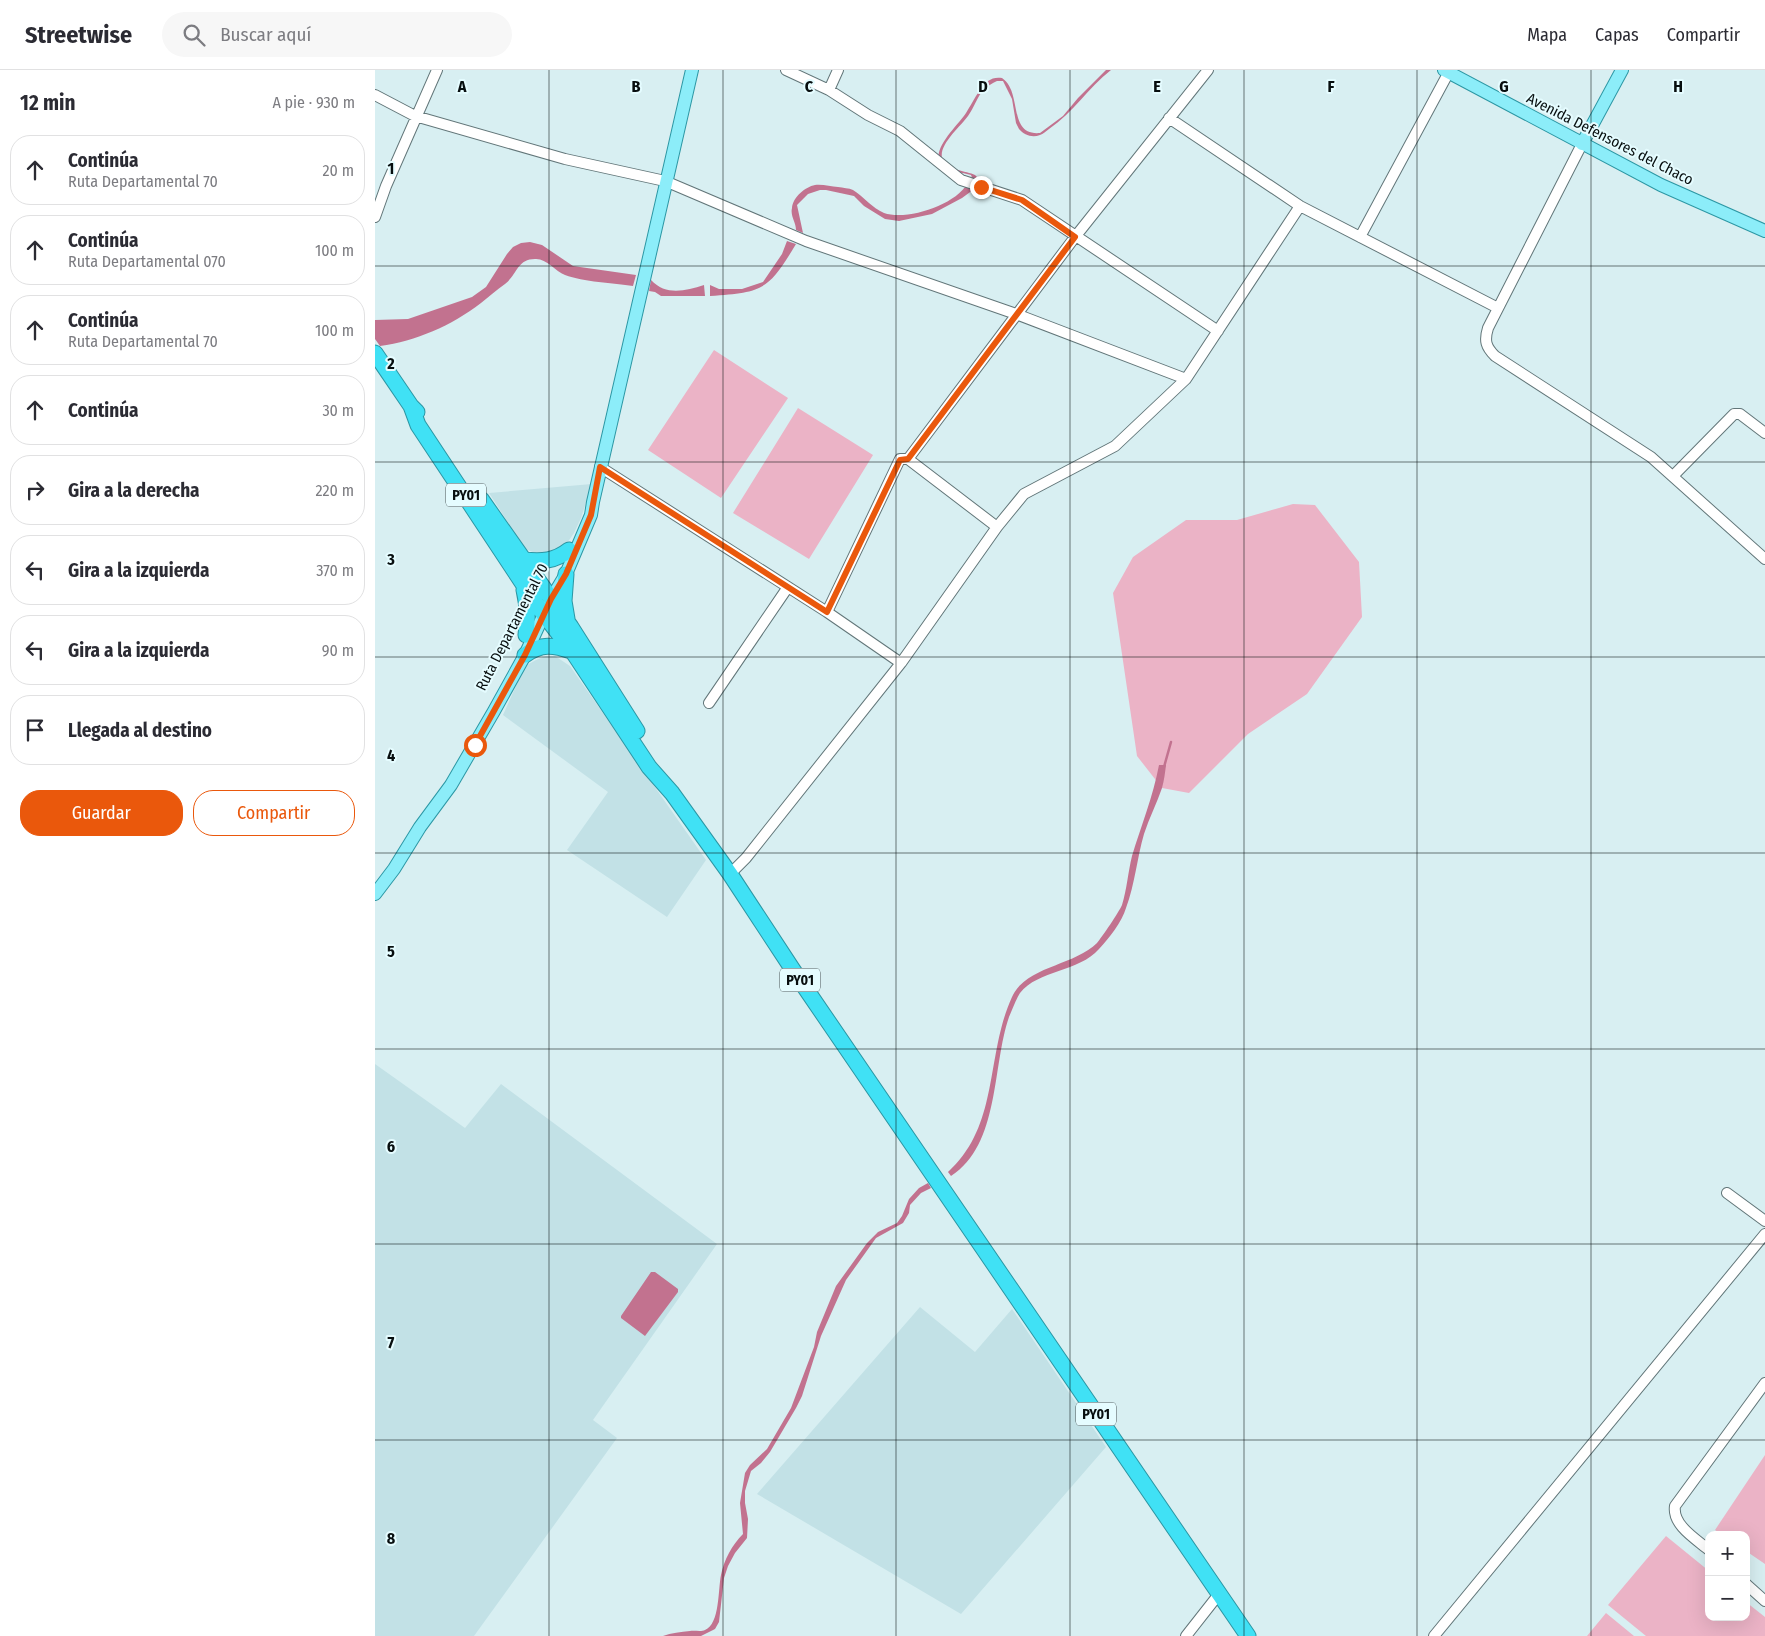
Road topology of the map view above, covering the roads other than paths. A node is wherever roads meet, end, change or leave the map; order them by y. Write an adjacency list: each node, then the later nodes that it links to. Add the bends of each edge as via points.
1 (437, 70): 10 (street)
2 (692, 70): 13 (main road)
3 (786, 70): 8 (street)
4 (838, 70): 8 (street)
5 (1208, 70): 11 (street)
6 (1622, 70): 12 (main road)
7 (1447, 71): 12 (main road, Avenida Defensores del Chaco); 18 (street)
8 (829, 90): 17 (street, via 901,131 961,180 1022,200)
9 (375, 95): 10 (street)
10 (415, 116): 13 (street, via 565,159); 15 (street)
11 (1169, 118): 14 (street); 17 (street)
12 (1581, 144): 16 (main road, Avenida Defensores del Chaco, via 1661,185); 19 (street)
13 (665, 181): 20 (street, via 782,232); 27 (main road)
14 (1300, 206): 18 (street); 21 (street)
15 (375, 217)
16 (1765, 231)
17 (1075, 237): 20 (street); 21 (street)
18 (1360, 237): 19 (street)
19 (1498, 308): 28 (street, via 1485,339 1487,349 1651,457)
20 (1016, 314): 23 (street); 26 (street)
21 (1218, 331): 23 (street)
22 (375, 353): 24 (highway, PY01)
23 (1186, 378): 30 (street, via 1115,446 1024,494)
24 (411, 406): 33 (highway, PY01); 35 (highway, PY01, via 418,425)
25 (1765, 433): 28 (street, via 1740,414 1734,414)
26 (908, 459): 30 (street); 38 (street, via 900,460)
27 (600, 467): 29 (main road); 36 (street)
28 (1673, 476): 32 (street)
29 (593, 502): 31 (main road, Ruta Departamental 70); 34 (main road, Ruta Departamental 70, via 591,515)
30 (997, 527): 43 (street)
31 (569, 550): 33 (highway, via 553,560); 37 (main road, Ruta Departamental 70)
32 (1765, 559)
33 (524, 560): 37 (highway, PY01)
34 (566, 574): 37 (main road, Ruta Departamental 70); 39 (highway, via 564,601)
35 (523, 584): 37 (highway, PY01); 40 (highway, via 528,606)
36 (788, 587): 38 (street); 44 (street)
37 (545, 604): 39 (highway, PY01); 40 (main road, Ruta Departamental 70); 41 (highway, PY01); 42 (main road)
38 (827, 612): 43 (street)
39 (571, 627): 46 (highway, PY01)
40 (526, 635): 45 (main road, Ruta Departamental 70, via 489,708)
41 (571, 651): 42 (highway, via 542,646); 46 (highway, PY01, via 649,767)
42 (525, 655): 45 (main road)
43 (901, 663): 47 (street)
44 (709, 703)
45 (489, 719): 48 (main road, Ruta Departamental 70, via 451,785)
46 (673, 793): 47 (highway, PY01)
47 (730, 874): 55 (highway, PY01)
48 (375, 894)
49 (1727, 1194): 50 (street)
50 (1765, 1221)
51 (1765, 1234): 59 (street)
52 (1765, 1383): 53 (street, via 1675,1506 1676,1521)
53 (1705, 1546)
54 (1750, 1588): 56 (street)
55 (1219, 1594): 57 (street); 58 (highway, PY01)
56 (1765, 1601)
57 (1187, 1636)
58 (1248, 1636)
59 (1434, 1636)

